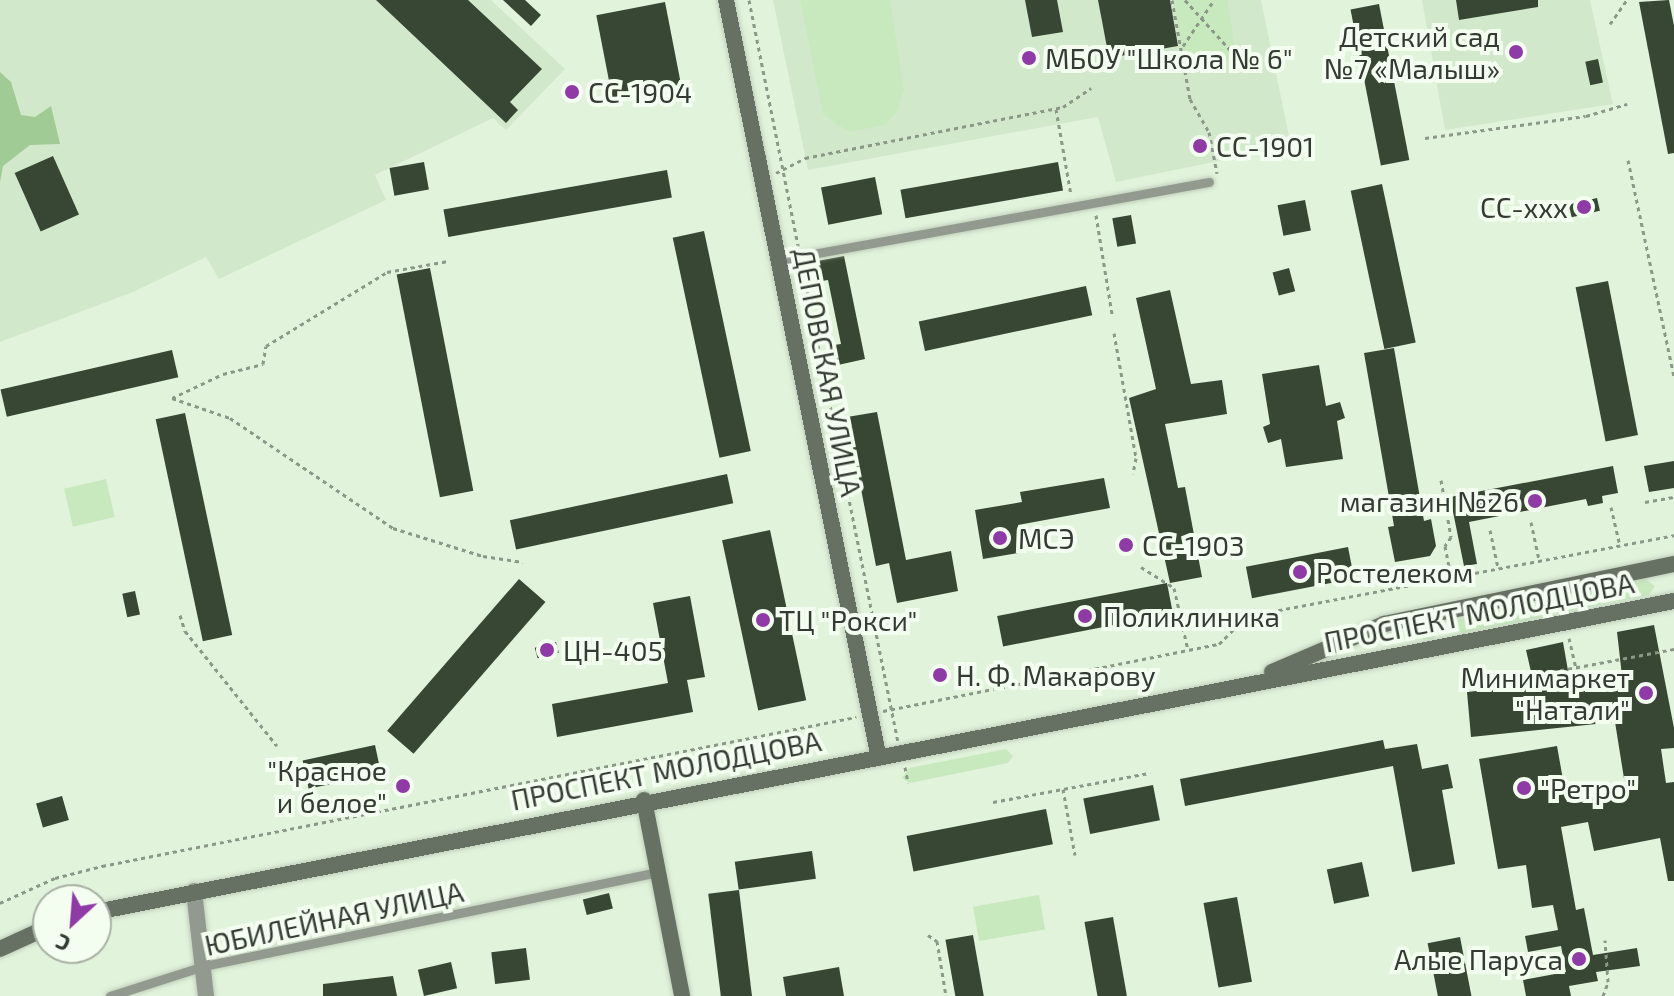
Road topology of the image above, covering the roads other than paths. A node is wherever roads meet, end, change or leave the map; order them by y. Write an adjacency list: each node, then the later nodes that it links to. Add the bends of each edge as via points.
1 (726, 0): 3 (main road, ДЕПОВСКАЯ УЛИЦА)
2 (1214, 182): 3 (lane)
3 (779, 260): 7 (main road, ДЕПОВСКАЯ УЛИЦА)
4 (1674, 564): 6 (main road, ПРОСПЕКТ МОЛОДЦОВА, via 1384,624)
5 (1674, 601): 6 (main road, ПРОСПЕКТ МОЛОДЦОВА)
6 (1247, 683): 7 (main road, ПРОСПЕКТ МОЛОДЦОВА)
7 (878, 754): 8 (main road, ПРОСПЕКТ МОЛОДЦОВА)
8 (644, 800): 9 (main road); 10 (main road, ПРОСПЕКТ МОЛОДЦОВА)
9 (658, 872): 14 (lane, ЮБИЛЕЙНАЯ УЛИЦА); 17 (main road)
10 (194, 891): 11 (main road, ПРОСПЕКТ МОЛОДЦОВА); 14 (street)
11 (112, 909)
12 (32, 934): 13 (main road)
13 (0, 949)
14 (204, 966): 15 (lane, ЮБИЛЕЙНАЯ УЛИЦА); 16 (street)
15 (110, 996)
16 (206, 996)
17 (682, 996)

